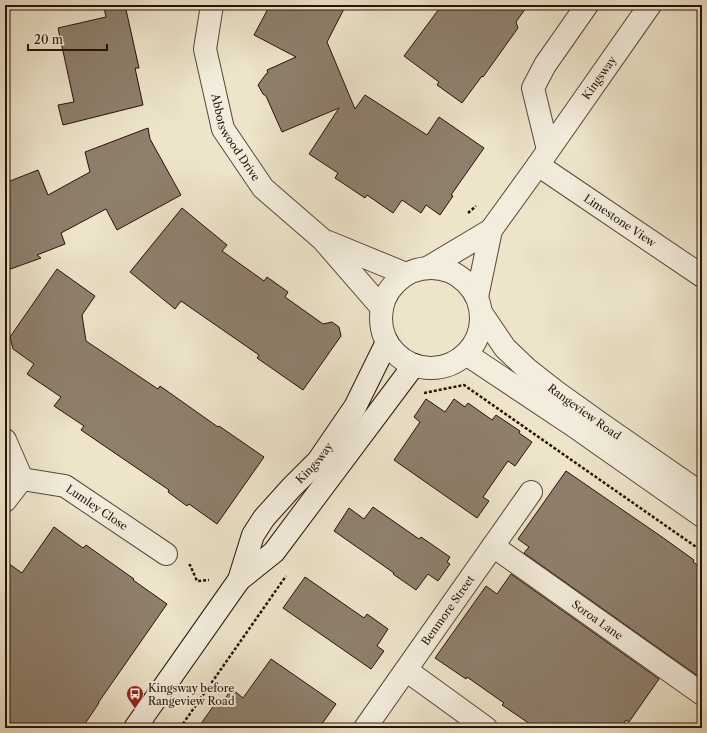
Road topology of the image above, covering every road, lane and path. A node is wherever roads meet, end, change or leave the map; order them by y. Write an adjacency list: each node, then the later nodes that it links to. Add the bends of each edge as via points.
1 (212, 5): 8 (street, Abbotswood Drive, via 205,49 223,129 263,188)
2 (587, 5): 4 (street, via 545,65 533,88)
3 (650, 5): 4 (street, Kingsway)
4 (543, 157): 7 (street, Kingsway); 11 (street, Limestone View)
5 (480, 202): 6 (path)
6 (466, 215)
7 (491, 230): 9 (street, Kingsway); 12 (street, Kingsway)
8 (323, 240): 10 (street, Abbotswood Drive); 13 (street, Abbotswood Drive)
9 (429, 267): 10 (street); 12 (street, via 448,270 462,278)
10 (406, 274): 13 (street, via 391,288)
11 (702, 276)
12 (480, 305): 15 (street, via 478,336); 21 (street, Rangeview Road, via 505,348 527,369)
13 (382, 308): 14 (street, via 382,329)
14 (387, 342): 16 (street, via 398,356); 29 (street, Kingsway, via 355,407 318,461 264,518 253,535)
15 (466, 354): 16 (street, via 456,362 435,368); 21 (street, Rangeview Road, via 570,424)
16 (414, 365): 29 (street, Kingsway, via 274,552)
17 (419, 394): 25 (path, via 464,385)
18 (5, 440): 19 (street)
19 (22, 479): 22 (street); 26 (street, Lumley Close, via 65,486)
20 (531, 492): 24 (street, Benmore Street)
21 (688, 492): 23 (street, Rangeview Road)
22 (5, 501)
23 (702, 516)
24 (493, 546): 30 (street, Benmore Street); 31 (street, Soroa Lane)
25 (702, 551)
26 (166, 554): 28 (path, via 172,574 190,565 197,581)
27 (289, 571): 33 (path)
28 (215, 580)
29 (239, 580): 32 (street, Kingsway)
30 (406, 670): 34 (street, Benmore Street); 35 (street)
31 (702, 694)
32 (135, 728)
33 (180, 728)
34 (365, 728)
35 (486, 728)

